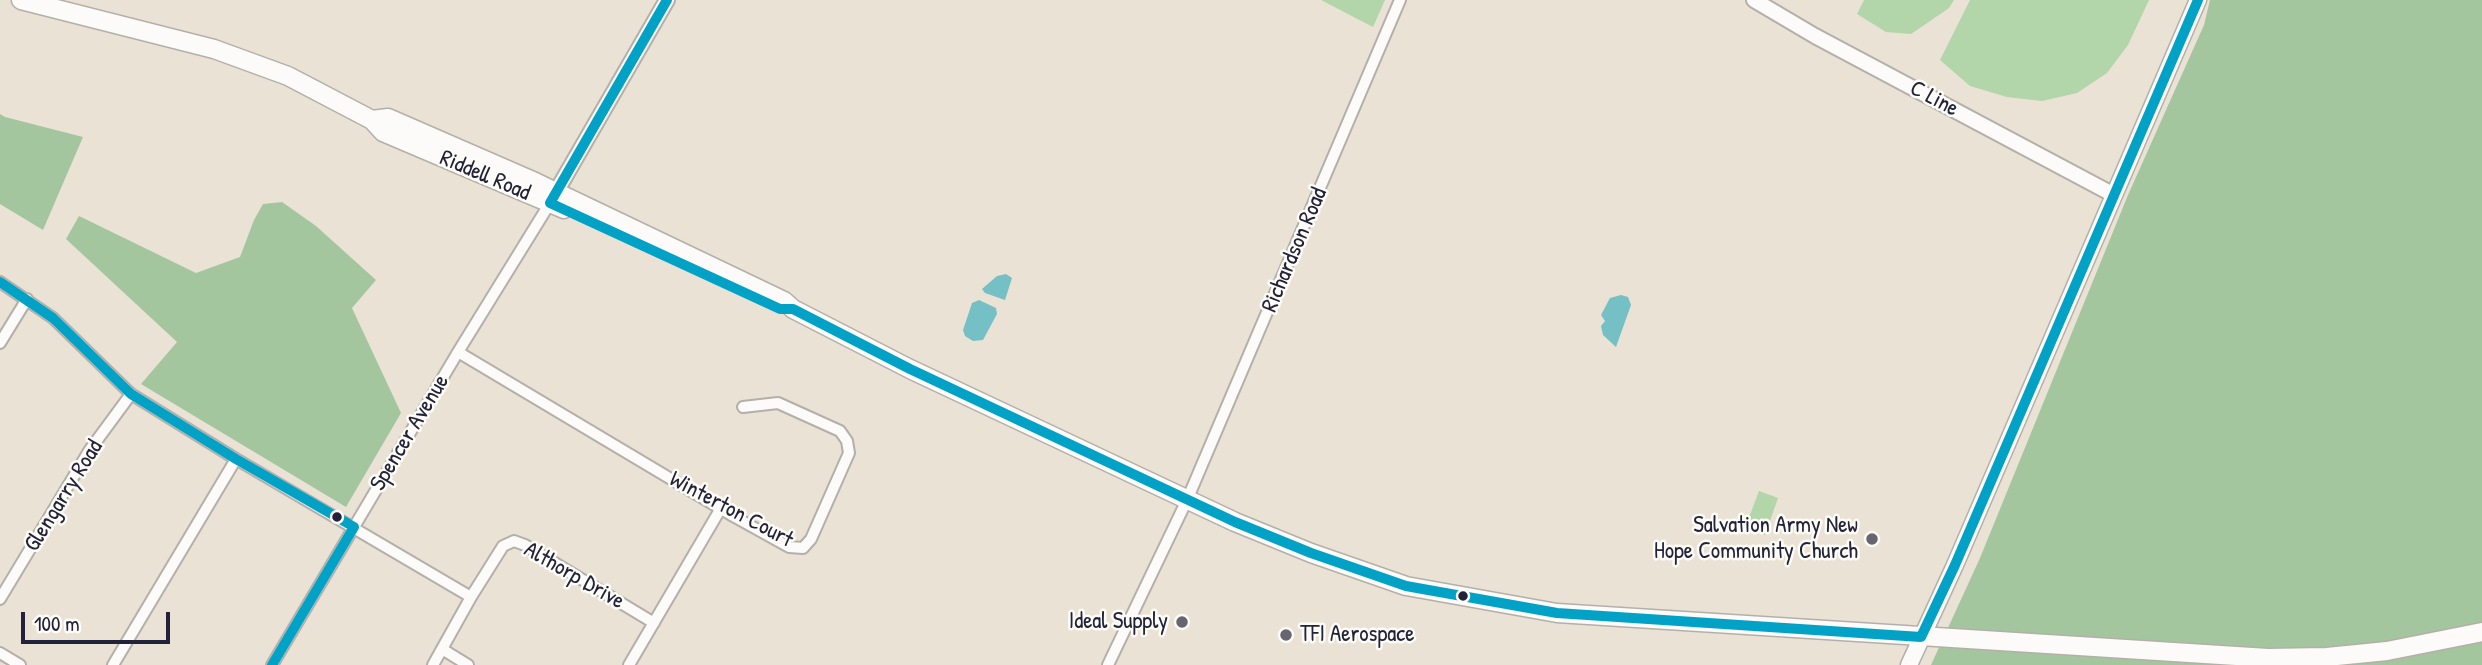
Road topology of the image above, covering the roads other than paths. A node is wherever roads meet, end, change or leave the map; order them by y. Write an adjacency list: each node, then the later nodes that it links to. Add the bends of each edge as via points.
1 (21, 0): 7 (main road, Riddell Road, via 214,50 288,76 372,120 388,118)
2 (667, 0): 7 (street)
3 (1400, 0): 15 (street, Richardson Road)
4 (1754, 0): 6 (street, C Line)
5 (2198, 0): 6 (main road)
6 (2115, 195): 22 (main road)
7 (553, 198): 11 (street, Spencer Avenue); 15 (main road, Riddell Road, via 784,301 910,369)
8 (0, 282): 9 (street)
9 (27, 299): 10 (street); 12 (street, via 53,318)
10 (0, 343)
11 (458, 352): 16 (street, Winterton Court); 17 (street, Spencer Avenue)
12 (131, 394): 14 (street); 19 (street, Glengarry Road, via 89,451)
13 (743, 407): 16 (street, Winterton Court, via 778,403 840,431 848,441 849,453 803,548 789,547)
14 (236, 459): 17 (street); 26 (street)
15 (1187, 500): 22 (main road, Riddell Road, via 1311,553 1406,586 1557,613); 31 (street, Richardson Road)
16 (721, 508): 20 (street)
17 (354, 527): 18 (street); 27 (street, Spencer Avenue)
18 (471, 597): 20 (street, Althorp Drive, via 503,546 514,541); 23 (street, Althorp Drive)
19 (0, 599)
20 (654, 623): 30 (street)
21 (2482, 632): 22 (main road, Riddell Road, via 2372,653 2268,658)
22 (1921, 637): 32 (main road)
23 (442, 649): 28 (street, Althorp Drive); 29 (street)
24 (0, 653): 25 (street)
25 (20, 665)
26 (113, 665)
27 (272, 665)
28 (433, 665)
29 (468, 665)
30 (629, 665)
31 (1108, 665)
32 (1909, 665)

